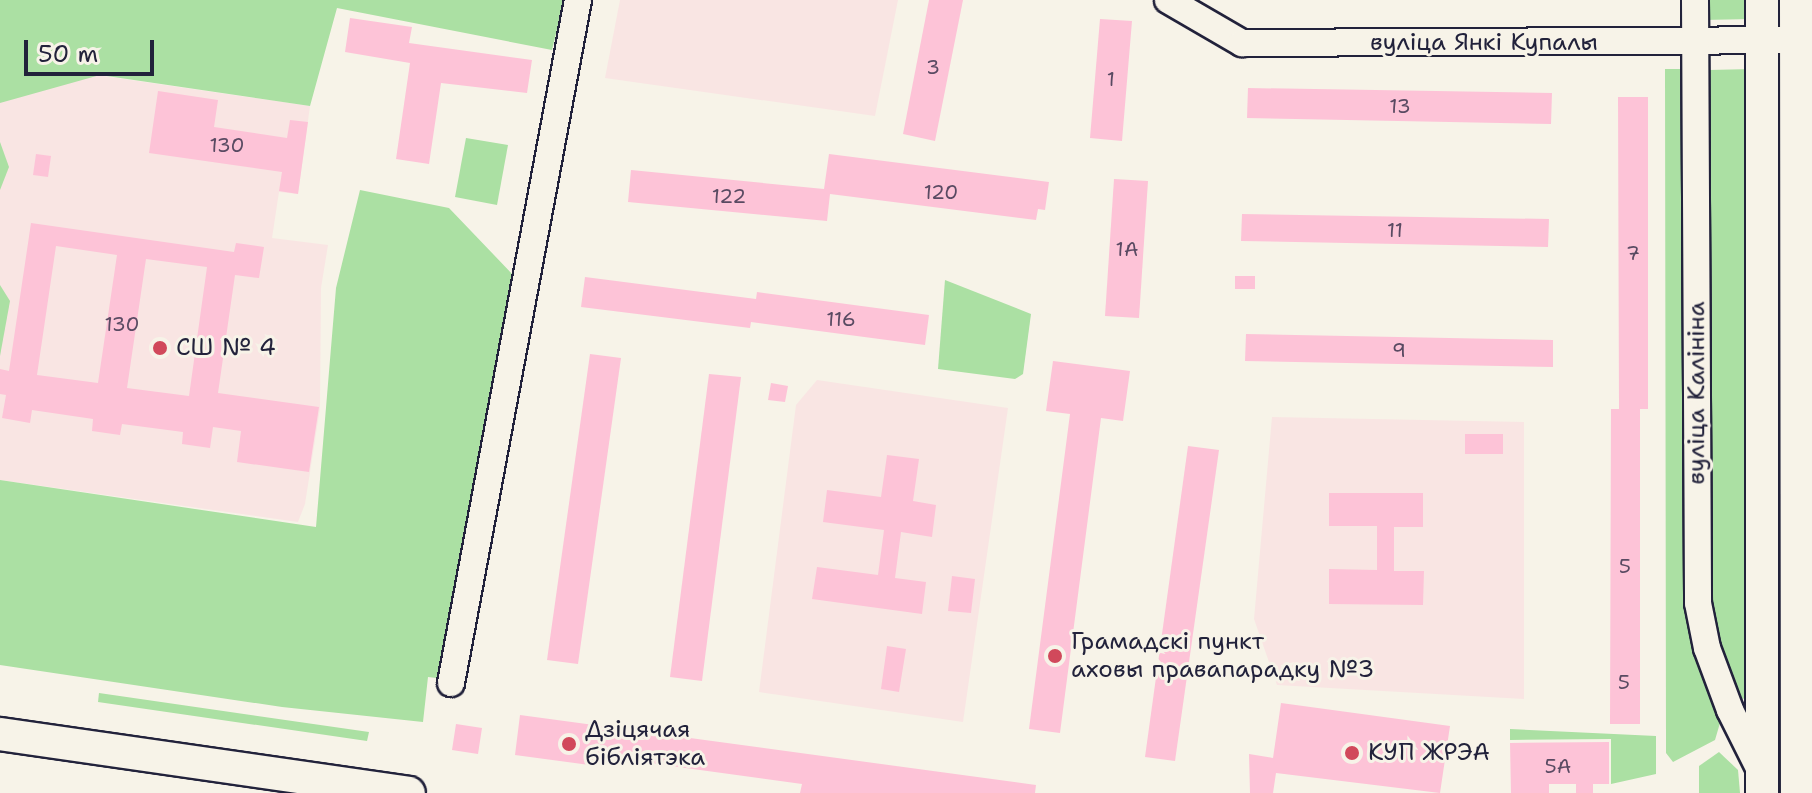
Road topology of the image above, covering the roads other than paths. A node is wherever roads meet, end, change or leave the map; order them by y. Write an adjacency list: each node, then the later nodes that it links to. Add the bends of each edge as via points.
1 (578, 0): 11 (street)
2 (1168, 0): 8 (street, вуліца Янкі Купалы, via 1242,43)
3 (1695, 0): 8 (street, вуліца Калініна)
4 (1762, 0): 6 (main road, вуліца Калініна)
5 (1796, 0): 7 (main road)
6 (1762, 40): 7 (street, вуліца Янкі Купалы); 8 (street, вуліца Янкі Купалы); 9 (main road, вуліца Калініна)
7 (1804, 40): 10 (main road)
8 (1696, 41): 16 (street, вуліца Калініна, via 1698,603 1707,648)
9 (1758, 275): 10 (main road); 16 (main road, вуліца Калініна)
10 (1796, 275): 12 (main road)
11 (451, 683)
12 (1804, 692): 15 (main road)
13 (0, 734): 17 (main road)
14 (1812, 742): 15 (street)
15 (1796, 783)
16 (1762, 784)
17 (409, 793)

